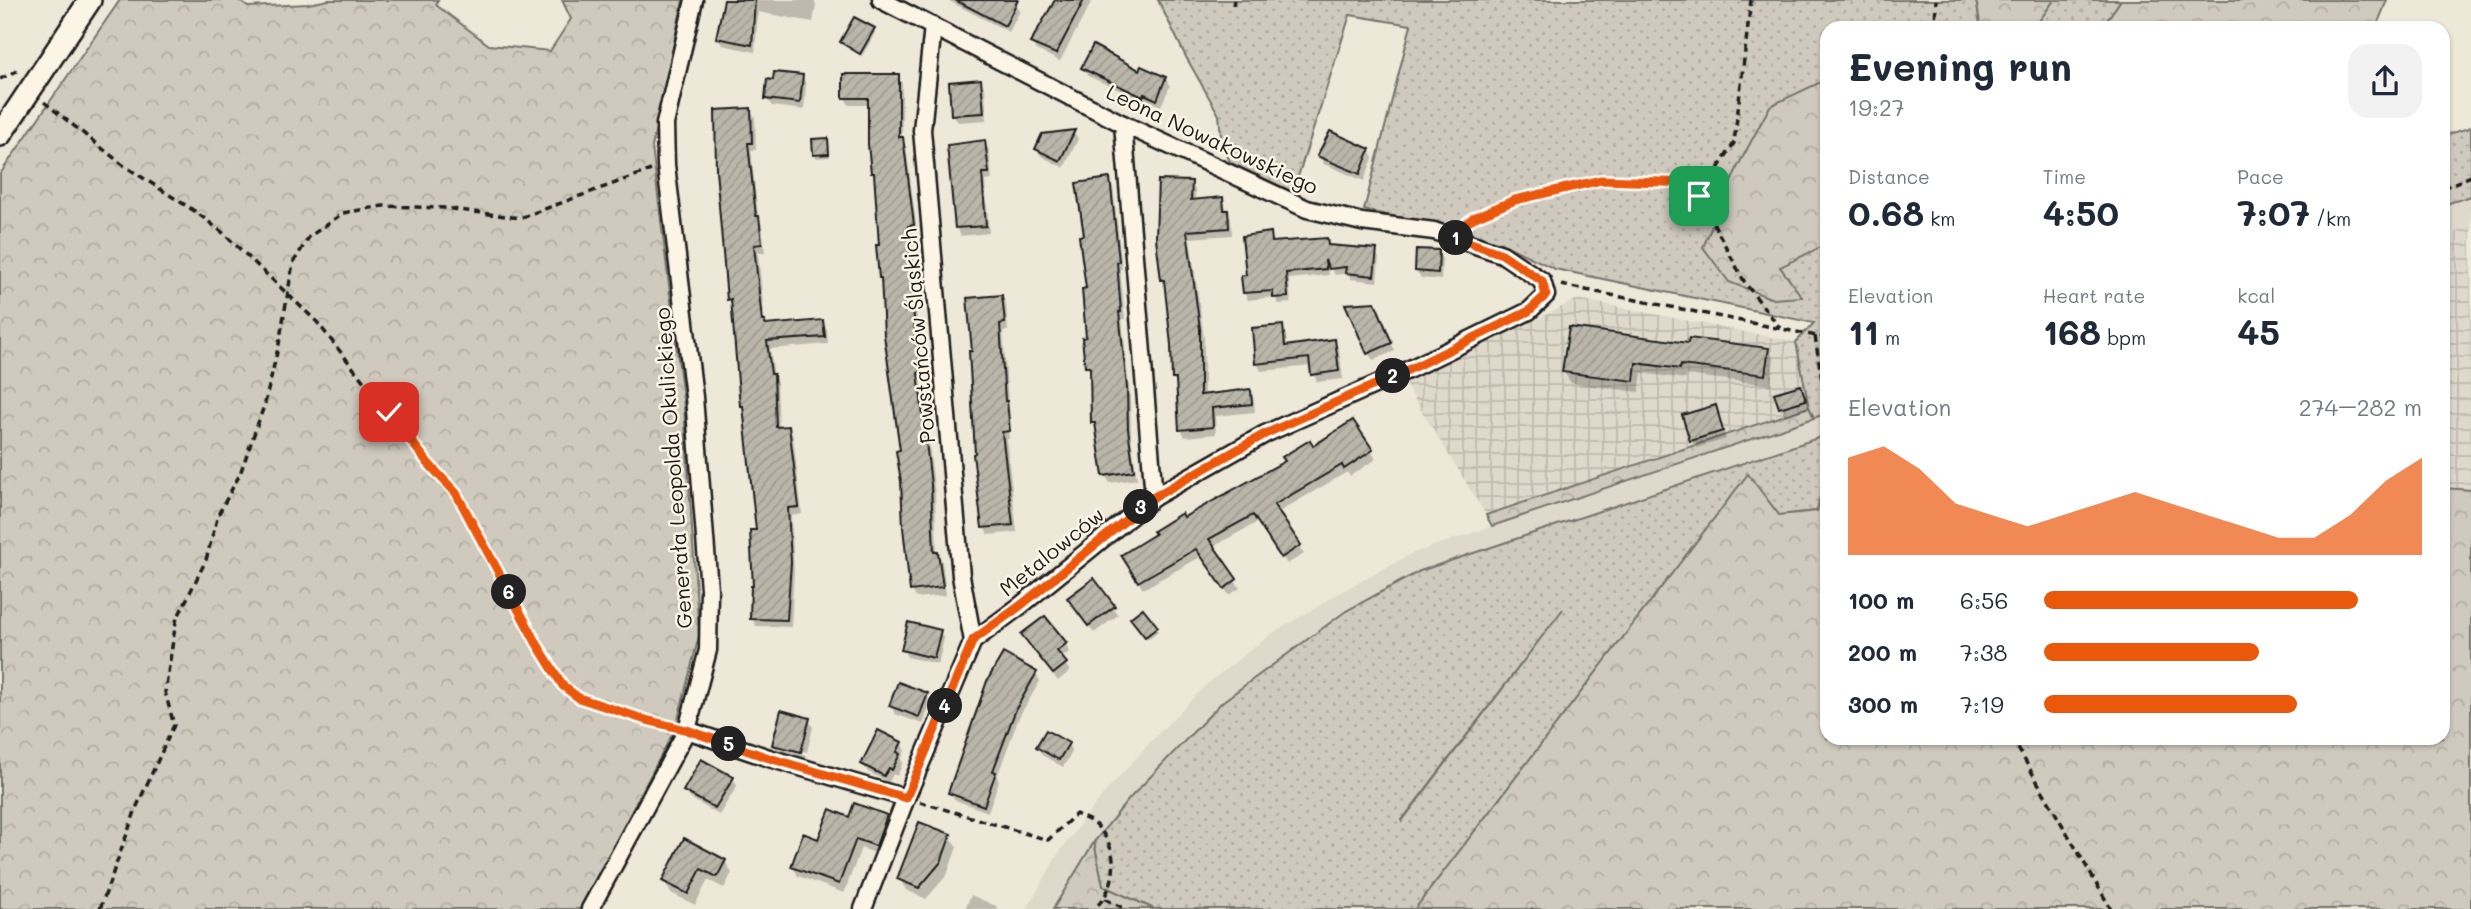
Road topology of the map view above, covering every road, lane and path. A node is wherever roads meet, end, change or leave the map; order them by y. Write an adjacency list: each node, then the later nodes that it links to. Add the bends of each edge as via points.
1 (90, 0): 12 (street)
2 (694, 0): 13 (street, Generała Leopolda Okulickiego, via 665,124)
3 (880, 0): 7 (street, Leona Nowakowskiego)
4 (1751, 0): 15 (path, via 1734,143 1716,172)
5 (1936, 0): 6 (path)
6 (1935, 21)
7 (933, 26): 11 (street, Leona Nowakowskiego); 25 (street, Powstańców Śląskich, via 922,130 961,576)
8 (27, 72): 9 (path)
9 (0, 79)
10 (39, 98): 19 (path, via 123,165 222,232)
11 (1123, 124): 17 (street, Leona Nowakowskiego, via 1307,209); 24 (street)
12 (0, 135)
13 (666, 165): 19 (path, via 520,218 395,206 343,213 309,237 293,263); 26 (street, Generała Leopolda Okulickiego, via 694,397 709,589 708,650)
14 (2471, 176): 16 (path)
15 (1700, 179): 17 (path, via 1692,183 1601,180 1515,200 1473,218); 20 (path, via 1699,196 1721,239 1745,283)
16 (2450, 185)
17 (1451, 236): 18 (street, Leona Nowakowskiego, via 1502,254)
18 (1542, 281): 20 (path); 24 (street, Metalowców, via 1546,295 1529,311 1265,434)
19 (286, 294): 26 (path, via 317,322 456,493 563,686 579,698); 30 (path, via 261,415 240,474 218,514 206,560 176,621 165,692 174,725 137,806)
20 (1780, 329): 21 (path)
21 (1815, 336): 22 (path); 23 (path)
22 (1820, 337)
23 (1820, 368)
24 (1154, 497): 25 (street, Metalowców)
25 (973, 640): 28 (street)
26 (687, 730): 28 (street); 31 (street, Generała Leopolda Okulickiego)
27 (2016, 745): 35 (path)
28 (906, 798): 29 (path, via 1048,840 1076,814 1094,823 1107,840 1114,874); 32 (street)
29 (1105, 899): 33 (path); 34 (path)
30 (100, 909)
31 (590, 909)
32 (863, 909)
33 (1094, 909)
34 (1126, 909)
35 (2111, 909)

